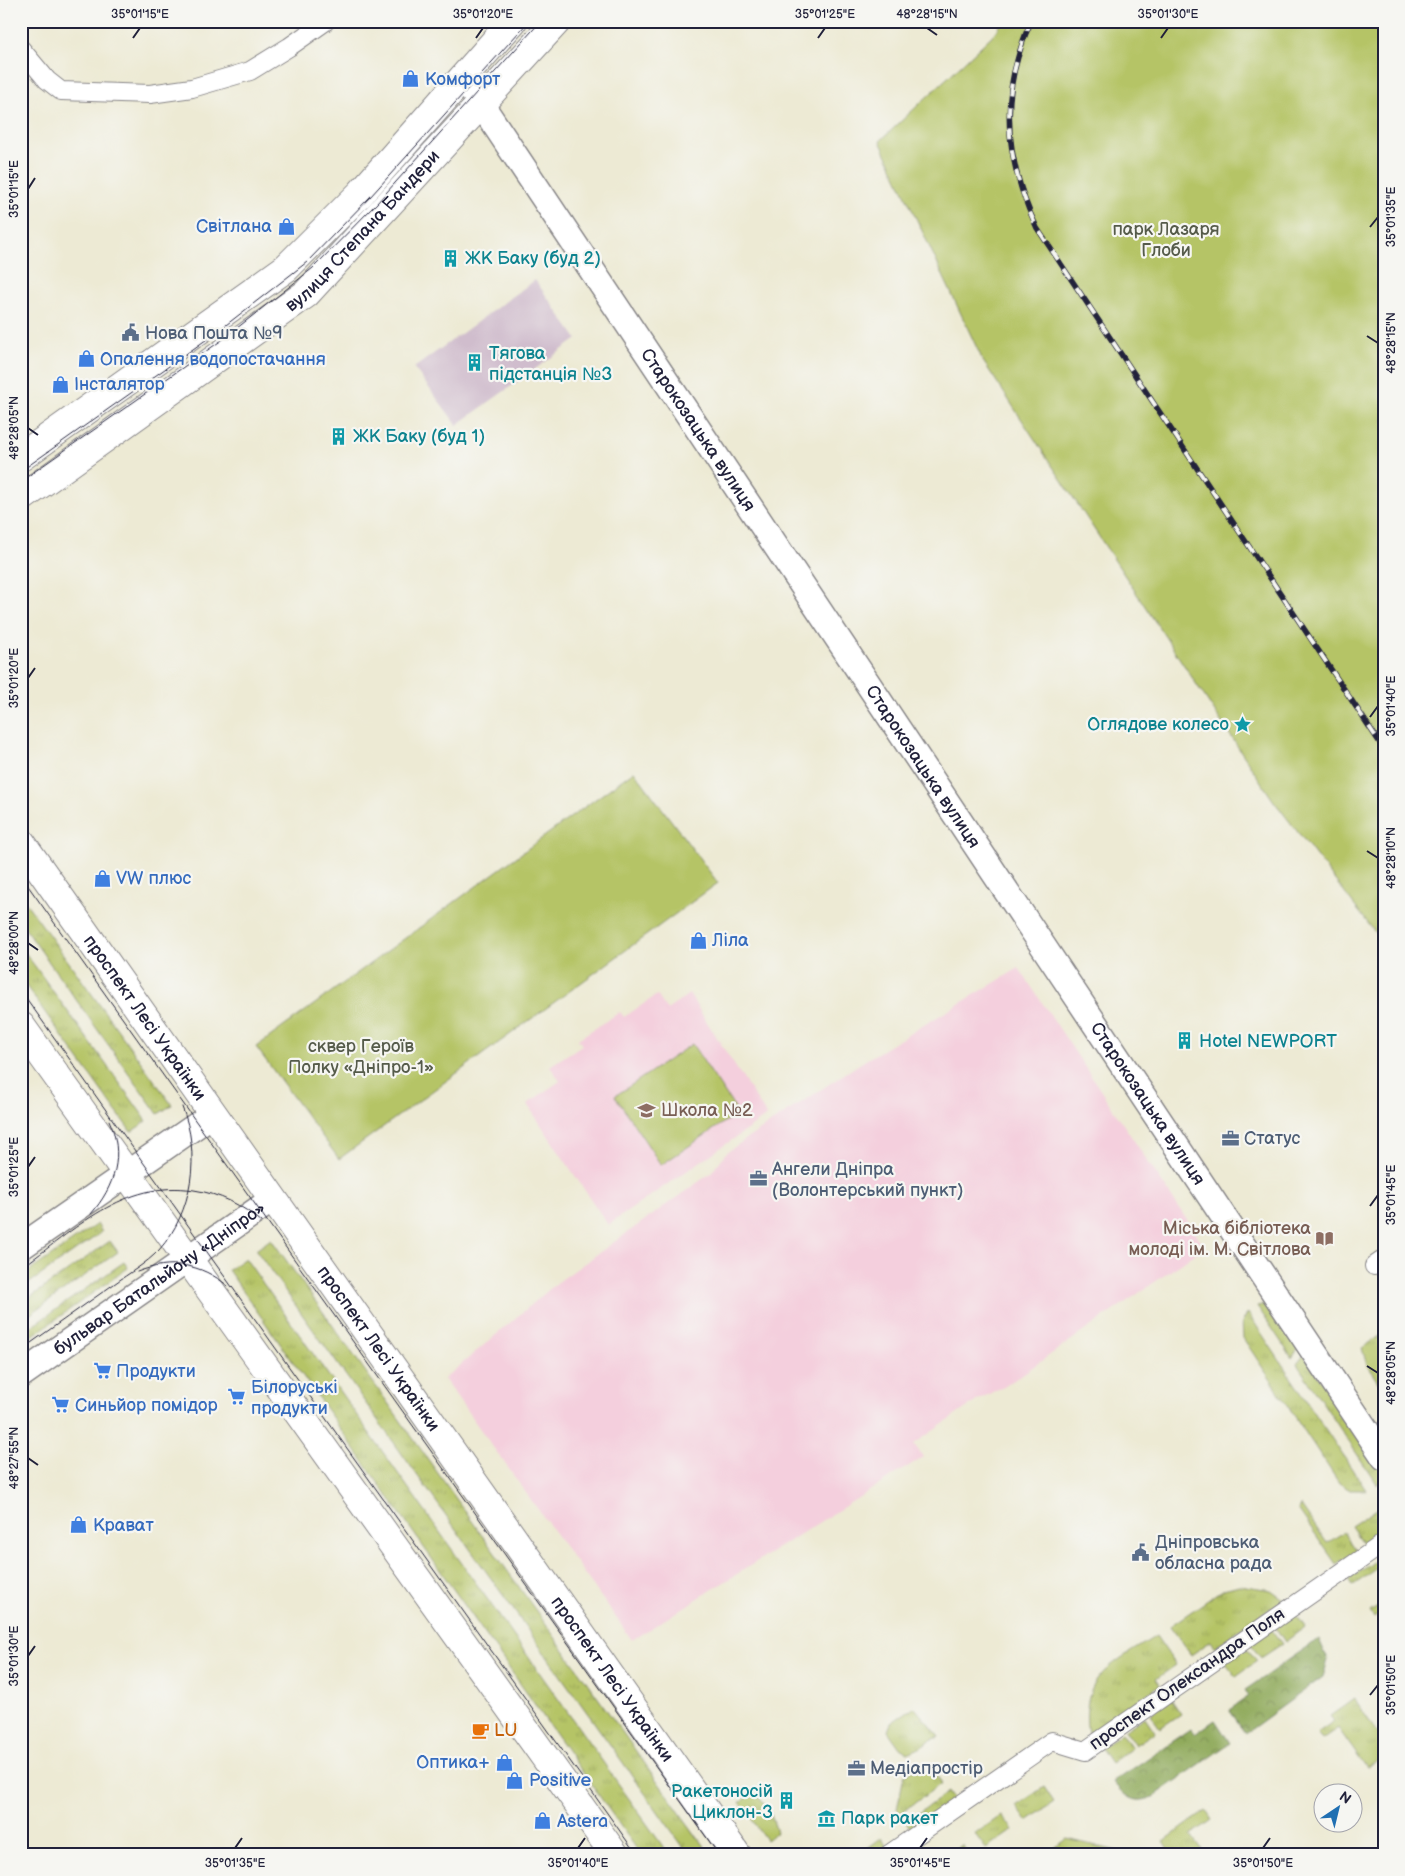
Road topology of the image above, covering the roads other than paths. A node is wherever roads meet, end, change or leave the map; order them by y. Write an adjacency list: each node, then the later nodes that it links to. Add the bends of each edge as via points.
1 (326, 21): 4 (street, via 250,71 192,88 150,94 61,91 46,80)
2 (513, 21): 5 (main road, вулиця Степана Бандери)
3 (557, 21): 6 (main road, вулиця Степана Бандери)
4 (21, 49)
5 (462, 77): 6 (street, Старокозацька вулиця); 7 (main road, вулиця Степана Бандери, via 360,194 286,268)
6 (481, 103): 8 (main road, вулиця Степана Бандери, via 306,294); 17 (street, Старокозацька вулиця)
7 (21, 457)
8 (21, 498)
9 (21, 842): 11 (main road, проспект Лесі Українки)
10 (21, 1026): 12 (main road)
11 (212, 1114): 12 (street); 13 (main road, проспект Лесі Українки)
12 (126, 1173): 14 (street); 15 (main road)
13 (273, 1199): 15 (street, бульвар Батальйону «Дніпро»); 20 (main road, проспект Лесі Українки)
14 (21, 1247)
15 (187, 1258): 16 (street, бульвар Батальйону «Дніпро»); 19 (main road)
16 (21, 1375)
17 (1384, 1457)
18 (1384, 1543): 21 (street, проспект Олександра Поля, via 1085,1751 1052,1741)
19 (615, 1855)
20 (736, 1855)
21 (888, 1855)

